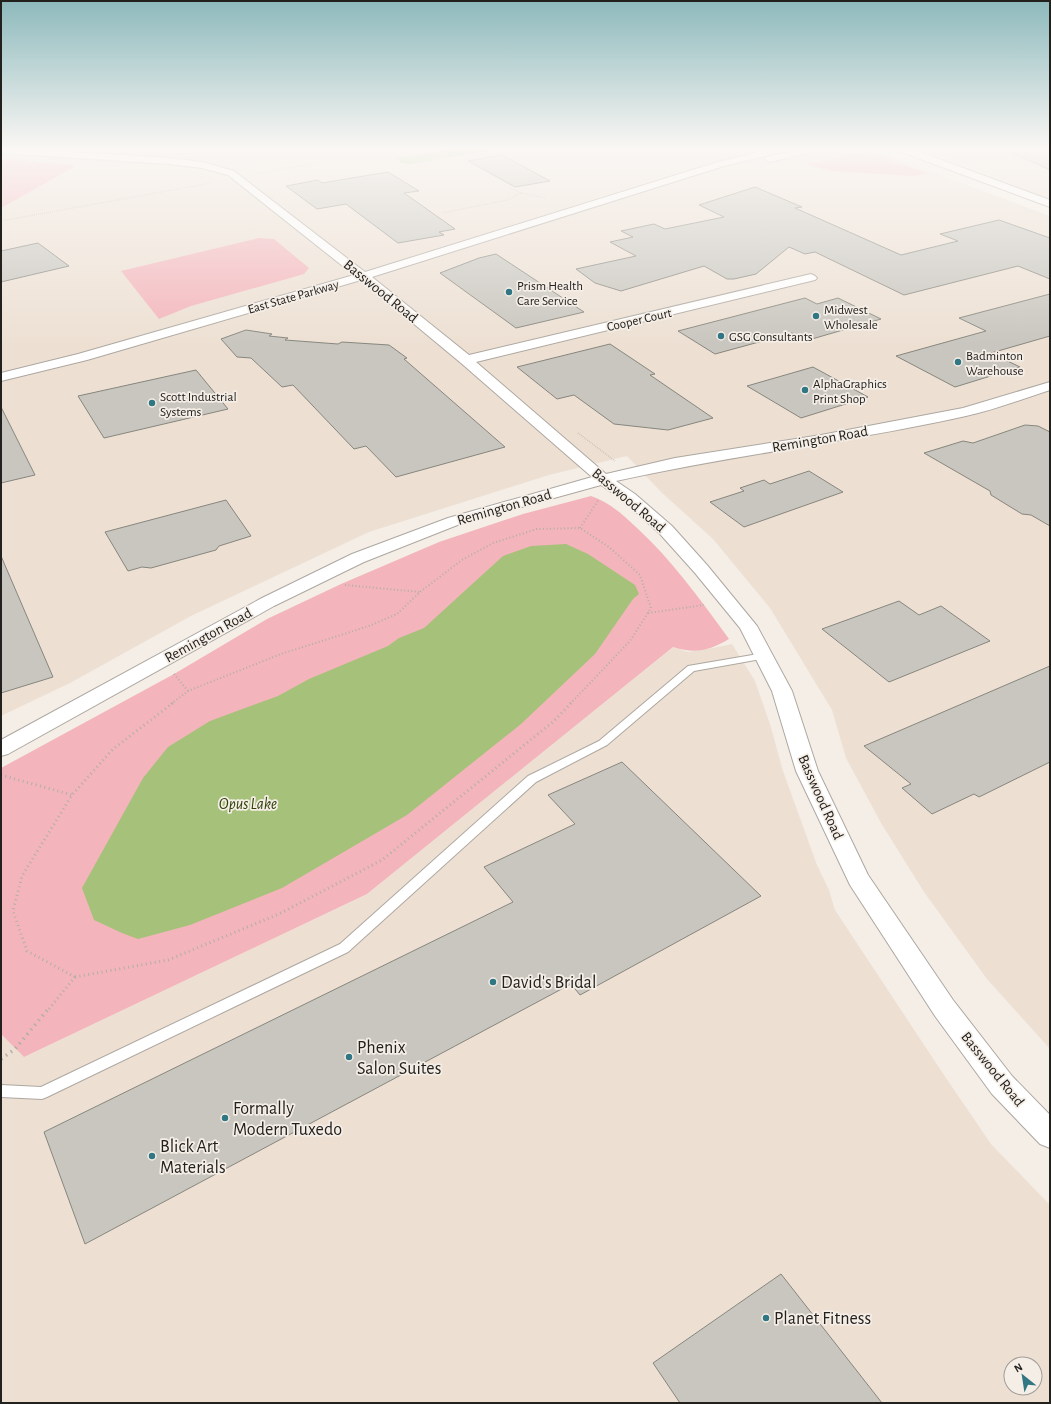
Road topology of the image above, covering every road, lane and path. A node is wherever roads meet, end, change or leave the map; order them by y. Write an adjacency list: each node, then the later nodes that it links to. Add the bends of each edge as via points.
1 (37, 215): 4 (path)
2 (282, 215): 5 (street, Basswood Road)
3 (562, 215): 5 (street, East State Parkway)
4 (1, 221)
5 (363, 276): 7 (street, Basswood Road); 8 (street, East State Parkway, via 76,359)
6 (812, 278): 7 (street, Cooper Court)
7 (466, 360): 10 (street, Basswood Road)
8 (1, 377)
9 (1050, 386): 10 (street, Remington Road, via 965,412 676,463)
10 (603, 479): 17 (street, Basswood Road, via 629,498 671,536 748,626); 20 (street, Remington Road, via 454,521 358,558 268,602)
11 (600, 499): 12 (path)
12 (580, 528): 14 (path, via 538,529 493,543 462,560); 16 (path, via 609,547 640,575 651,608)
13 (341, 584): 14 (path)
14 (420, 592): 19 (path, via 397,614 369,626 281,654)
15 (704, 605): 16 (path)
16 (648, 613): 23 (path, via 630,641 554,721 382,860 279,914 168,960)
17 (764, 656): 25 (lane, via 691,668 602,743 532,779 344,948 42,1093); 26 (street, Basswood Road, via 782,691 807,771 858,879 944,1008 1002,1085)
18 (174, 674): 19 (path)
19 (188, 691): 22 (path, via 114,749)
20 (1, 749)
21 (1, 775): 22 (path)
22 (72, 795): 23 (path, via 22,876 13,911 27,951)
23 (76, 978): 24 (path, via 15,1049)
24 (1, 1059)
25 (1, 1092)
26 (1050, 1135)

